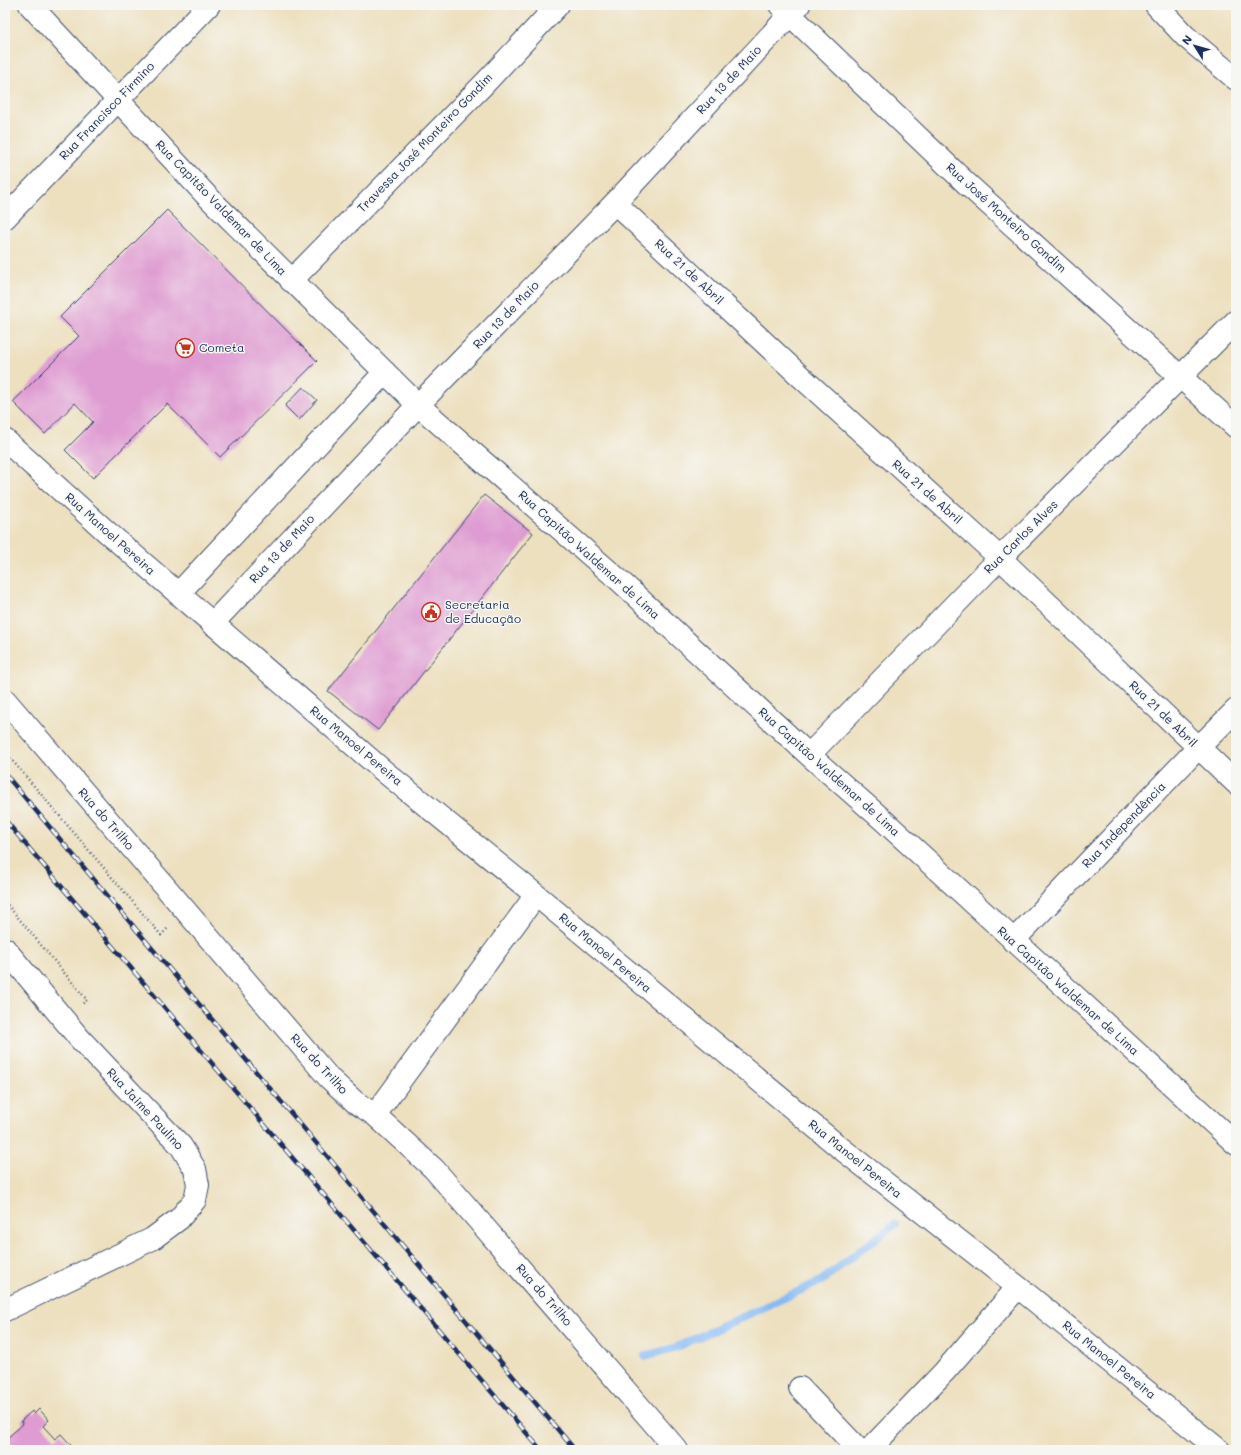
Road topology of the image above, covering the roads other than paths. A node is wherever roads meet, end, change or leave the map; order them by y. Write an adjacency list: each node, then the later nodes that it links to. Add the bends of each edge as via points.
1 (30, 5): 7 (street, Rua Capitão Valdemar de Lima)
2 (209, 5): 7 (street, Rua Francisco Firmino)
3 (558, 5): 10 (street, Travessa José Monteiro Gondim)
4 (1160, 6): 6 (street, via 1185,36)
5 (790, 8): 8 (street, Rua 13 de Maio); 13 (street, Rua José Monteiro Gondim, via 961,178)
6 (1236, 79)
7 (116, 100): 9 (street, Rua Francisco Firmino); 10 (street, Rua Capitão Valdemar de Lima)
8 (615, 203): 14 (street, Rua 13 de Maio); 17 (street, Rua 21 de Abril, via 793,370)
9 (5, 218)
10 (291, 281): 12 (street, Rua Capitão Valdemar de Lima)
11 (1236, 321): 13 (street, Rua Carlos Alves)
12 (385, 372): 14 (street, Rua Capitão Valdemar de Lima); 18 (street)
13 (1180, 377): 15 (street, Rua José Monteiro Gondim); 17 (street, Rua Carlos Alves)
14 (418, 404): 19 (street, Rua 13 de Maio); 23 (street, Rua Capitão Waldemar de Lima, via 626,587)
15 (1236, 427)
16 (5, 440): 18 (street, Rua Manoel Pereira)
17 (1000, 558): 22 (street, Rua 21 de Abril); 23 (street, Rua Carlos Alves)
18 (178, 594): 19 (street, Rua Manoel Pereira)
19 (212, 624): 25 (street, Rua Manoel Pereira, via 386,773)
20 (5, 700): 28 (street, Rua do Trilho, via 329,1078 355,1102)
21 (1236, 710): 22 (street, Rua Independência)
22 (1198, 748): 24 (street, Rua 21 de Abril); 26 (street, Rua Independência)
23 (809, 755): 26 (street, Rua Capitão Waldemar de Lima)
24 (1236, 783)
25 (536, 895): 28 (street); 30 (street, Rua Manoel Pereira, via 838,1146)
26 (1013, 941): 29 (street, Rua Capitão Waldemar de Lima)
27 (5, 949): 31 (street, Rua Jaime Paulino, via 80,1039 181,1146 195,1168 198,1185 195,1200 179,1219 152,1239)
28 (375, 1115): 33 (street, Rua do Trilho, via 434,1169)
29 (1236, 1144)
30 (1018, 1287): 35 (street, via 944,1372); 36 (street, Rua Manoel Pereira)
31 (5, 1310)
32 (800, 1388): 34 (street)
33 (678, 1450)
34 (859, 1450)
35 (869, 1450)
36 (1219, 1450)

